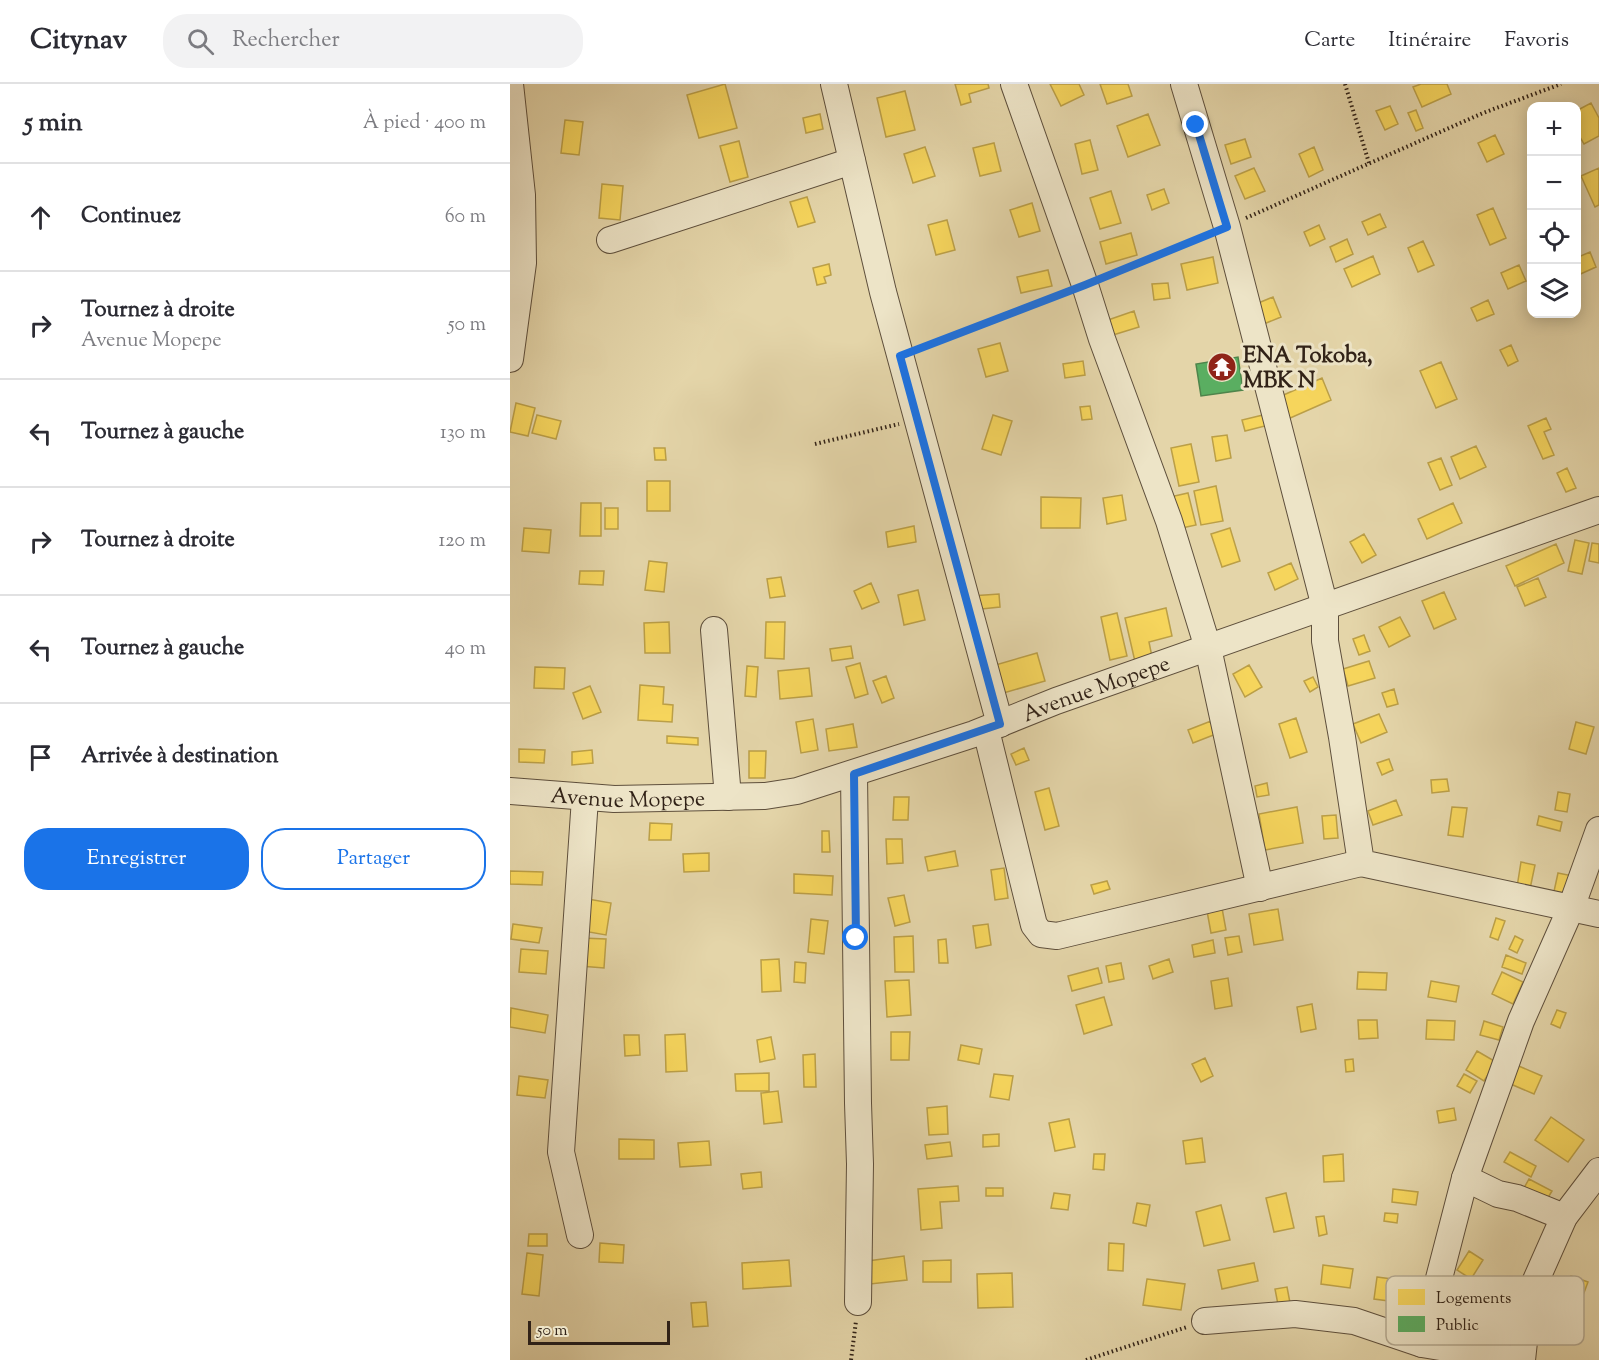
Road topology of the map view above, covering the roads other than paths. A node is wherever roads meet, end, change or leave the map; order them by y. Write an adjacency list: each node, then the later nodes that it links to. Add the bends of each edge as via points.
1 (510, 84): 7 (street, via 522,195 523,263)
2 (834, 84): 5 (street)
3 (1014, 84): 11 (street, via 1101,339 1169,521)
4 (1184, 84): 9 (street, via 1227,227)
5 (852, 160): 6 (street); 12 (street)
6 (610, 240)
7 (510, 359)
8 (1599, 510): 9 (street, Avenue Mopepe)
9 (1325, 607): 11 (street, Avenue Mopepe); 18 (street, via 1325,641)
10 (714, 630): 15 (street)
11 (1208, 648): 12 (street, Avenue Mopepe); 19 (street)
12 (993, 727): 13 (street, Avenue Mopepe); 19 (street, via 1034,926 1041,934 1057,936)
13 (854, 774): 15 (street, Avenue Mopepe, via 797,791); 28 (street, via 860,1164)
14 (510, 791): 16 (street, Avenue Mopepe)
15 (728, 797): 16 (street, Avenue Mopepe)
16 (585, 798): 25 (street, via 561,1152)
17 (1599, 830): 20 (street)
18 (1361, 863): 19 (street); 20 (street)
19 (1260, 888)
20 (1571, 908): 21 (street); 23 (street, via 1521,1021)
21 (1599, 914)
22 (1599, 1171): 24 (street)
23 (1465, 1178): 24 (street); 26 (street)
24 (1564, 1217): 27 (street)
25 (580, 1235)
26 (1440, 1276)
27 (1538, 1276)
28 (858, 1302)
29 (1205, 1322): 30 (street, via 1294,1314 1354,1321)
30 (1386, 1332)
31 (1428, 1345): 33 (street)
32 (1524, 1345): 33 (street)
33 (1522, 1360)

